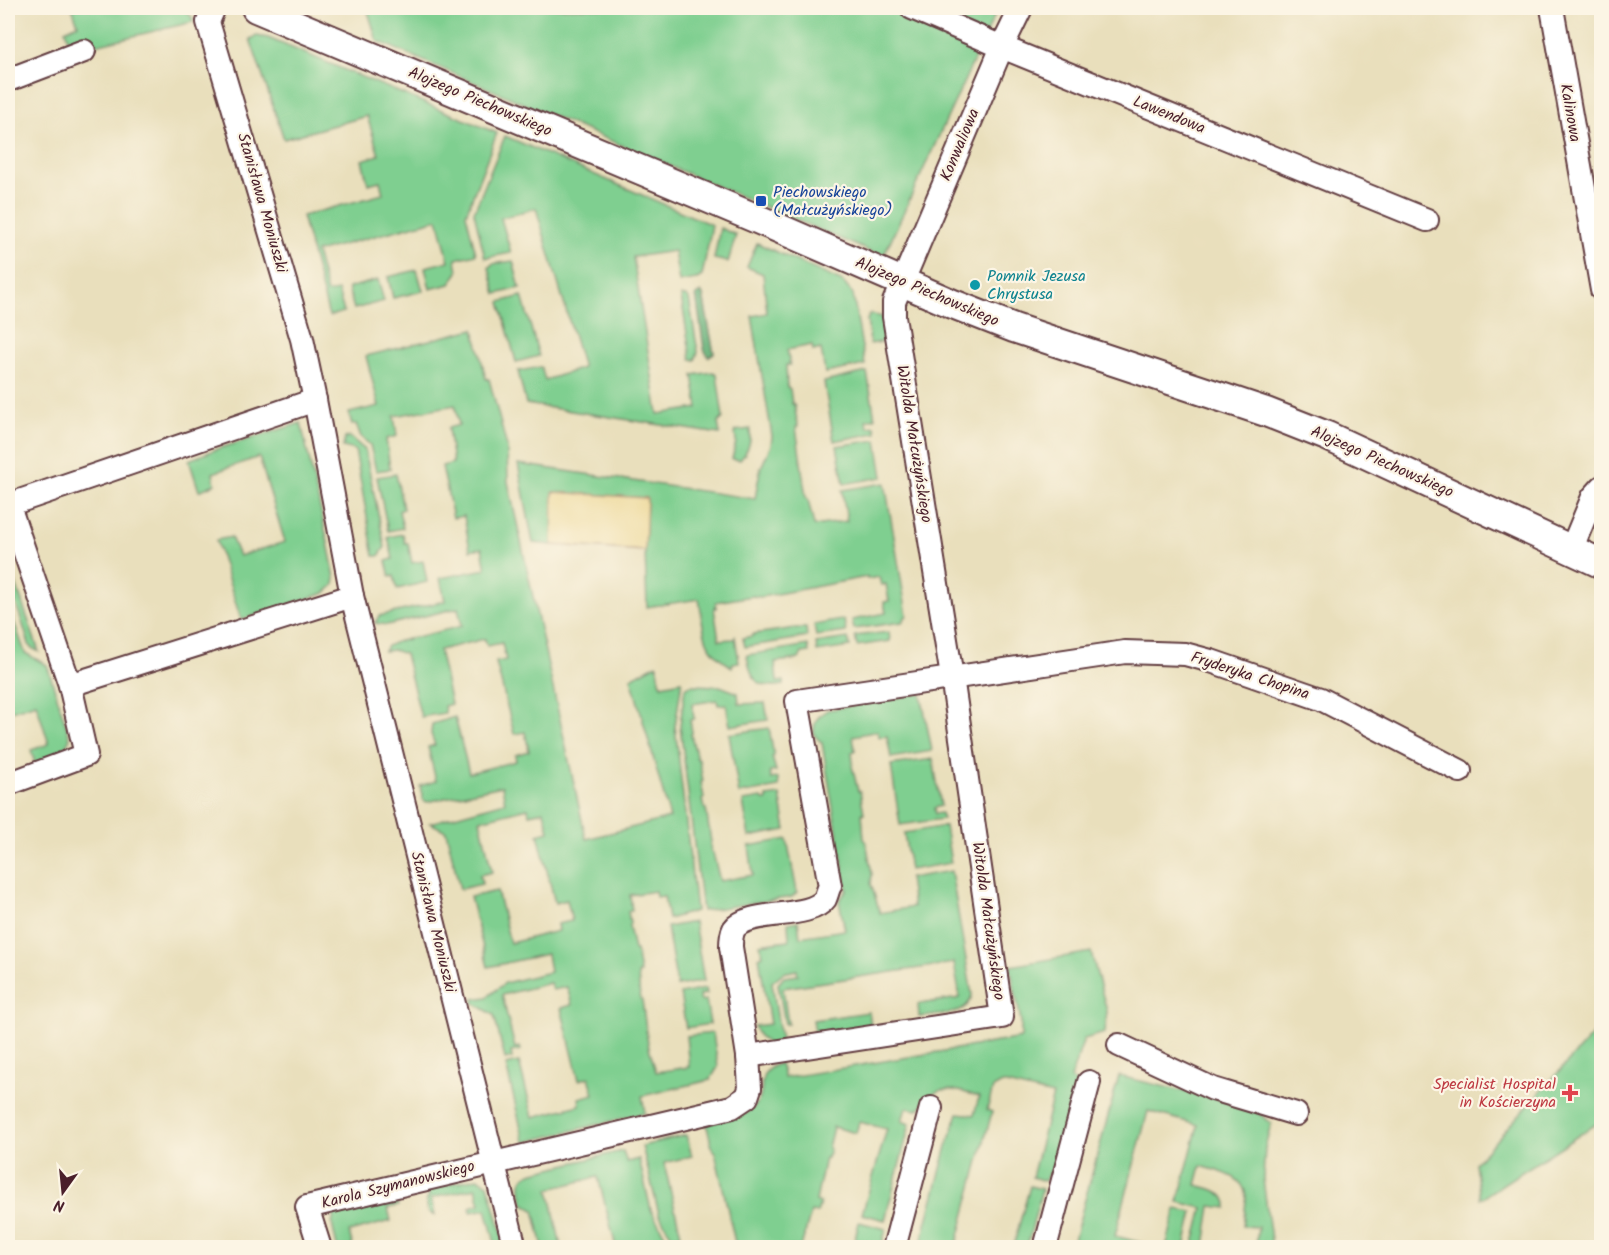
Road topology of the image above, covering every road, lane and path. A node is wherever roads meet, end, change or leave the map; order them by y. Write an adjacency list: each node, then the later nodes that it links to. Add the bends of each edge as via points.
1 (214, 8): 12 (street, Stanisława Moniuszki, via 208,22 302,339)
2 (256, 8): 10 (street, Alojzego Piechowskiego)
3 (912, 8): 6 (street, Lawendowa)
4 (1021, 8): 6 (street, Konwaliowa)
5 (1552, 8): 11 (street, Kalinowa)
6 (1002, 47): 9 (street, Lawendowa); 10 (street, Konwaliowa)
7 (84, 51): 8 (street)
8 (8, 80)
9 (1427, 220)
10 (901, 282): 16 (street, Alojzego Piechowskiego, via 1014,328 1327,436); 19 (street, Witolda Małcużyńskiego, via 894,317)
11 (1602, 290)
12 (315, 400): 14 (street); 18 (street, Stanisława Moniuszki)
13 (1602, 486): 16 (street, via 1593,497)
14 (8, 504): 20 (street)
15 (1602, 514): 16 (street)
16 (1571, 550): 17 (street, Alojzego Piechowskiego)
17 (1602, 564)
18 (352, 596): 20 (street); 28 (street, Stanisława Moniuszki)
19 (952, 677): 21 (street, Fryderyka Chopina, via 1125,652 1185,654 1321,699); 24 (street, via 797,701 830,886 825,899 814,908 747,921 735,927 731,948); 24 (street, Witolda Małcużyńskiego, via 1002,1017)
20 (70, 685): 22 (street, via 86,755)
21 (1460, 771)
22 (8, 784)
23 (1119, 1045): 27 (street, via 1213,1089)
24 (748, 1056): 28 (street, via 750,1088 747,1097 732,1107)
25 (1089, 1082): 32 (street)
26 (931, 1108): 31 (street)
27 (1296, 1114)
28 (494, 1162): 29 (street, Karola Szymanowskiego, via 308,1207); 30 (street, Stanisława Moniuszki)
29 (320, 1248)
30 (515, 1248)
31 (894, 1248)
32 (1045, 1248)

